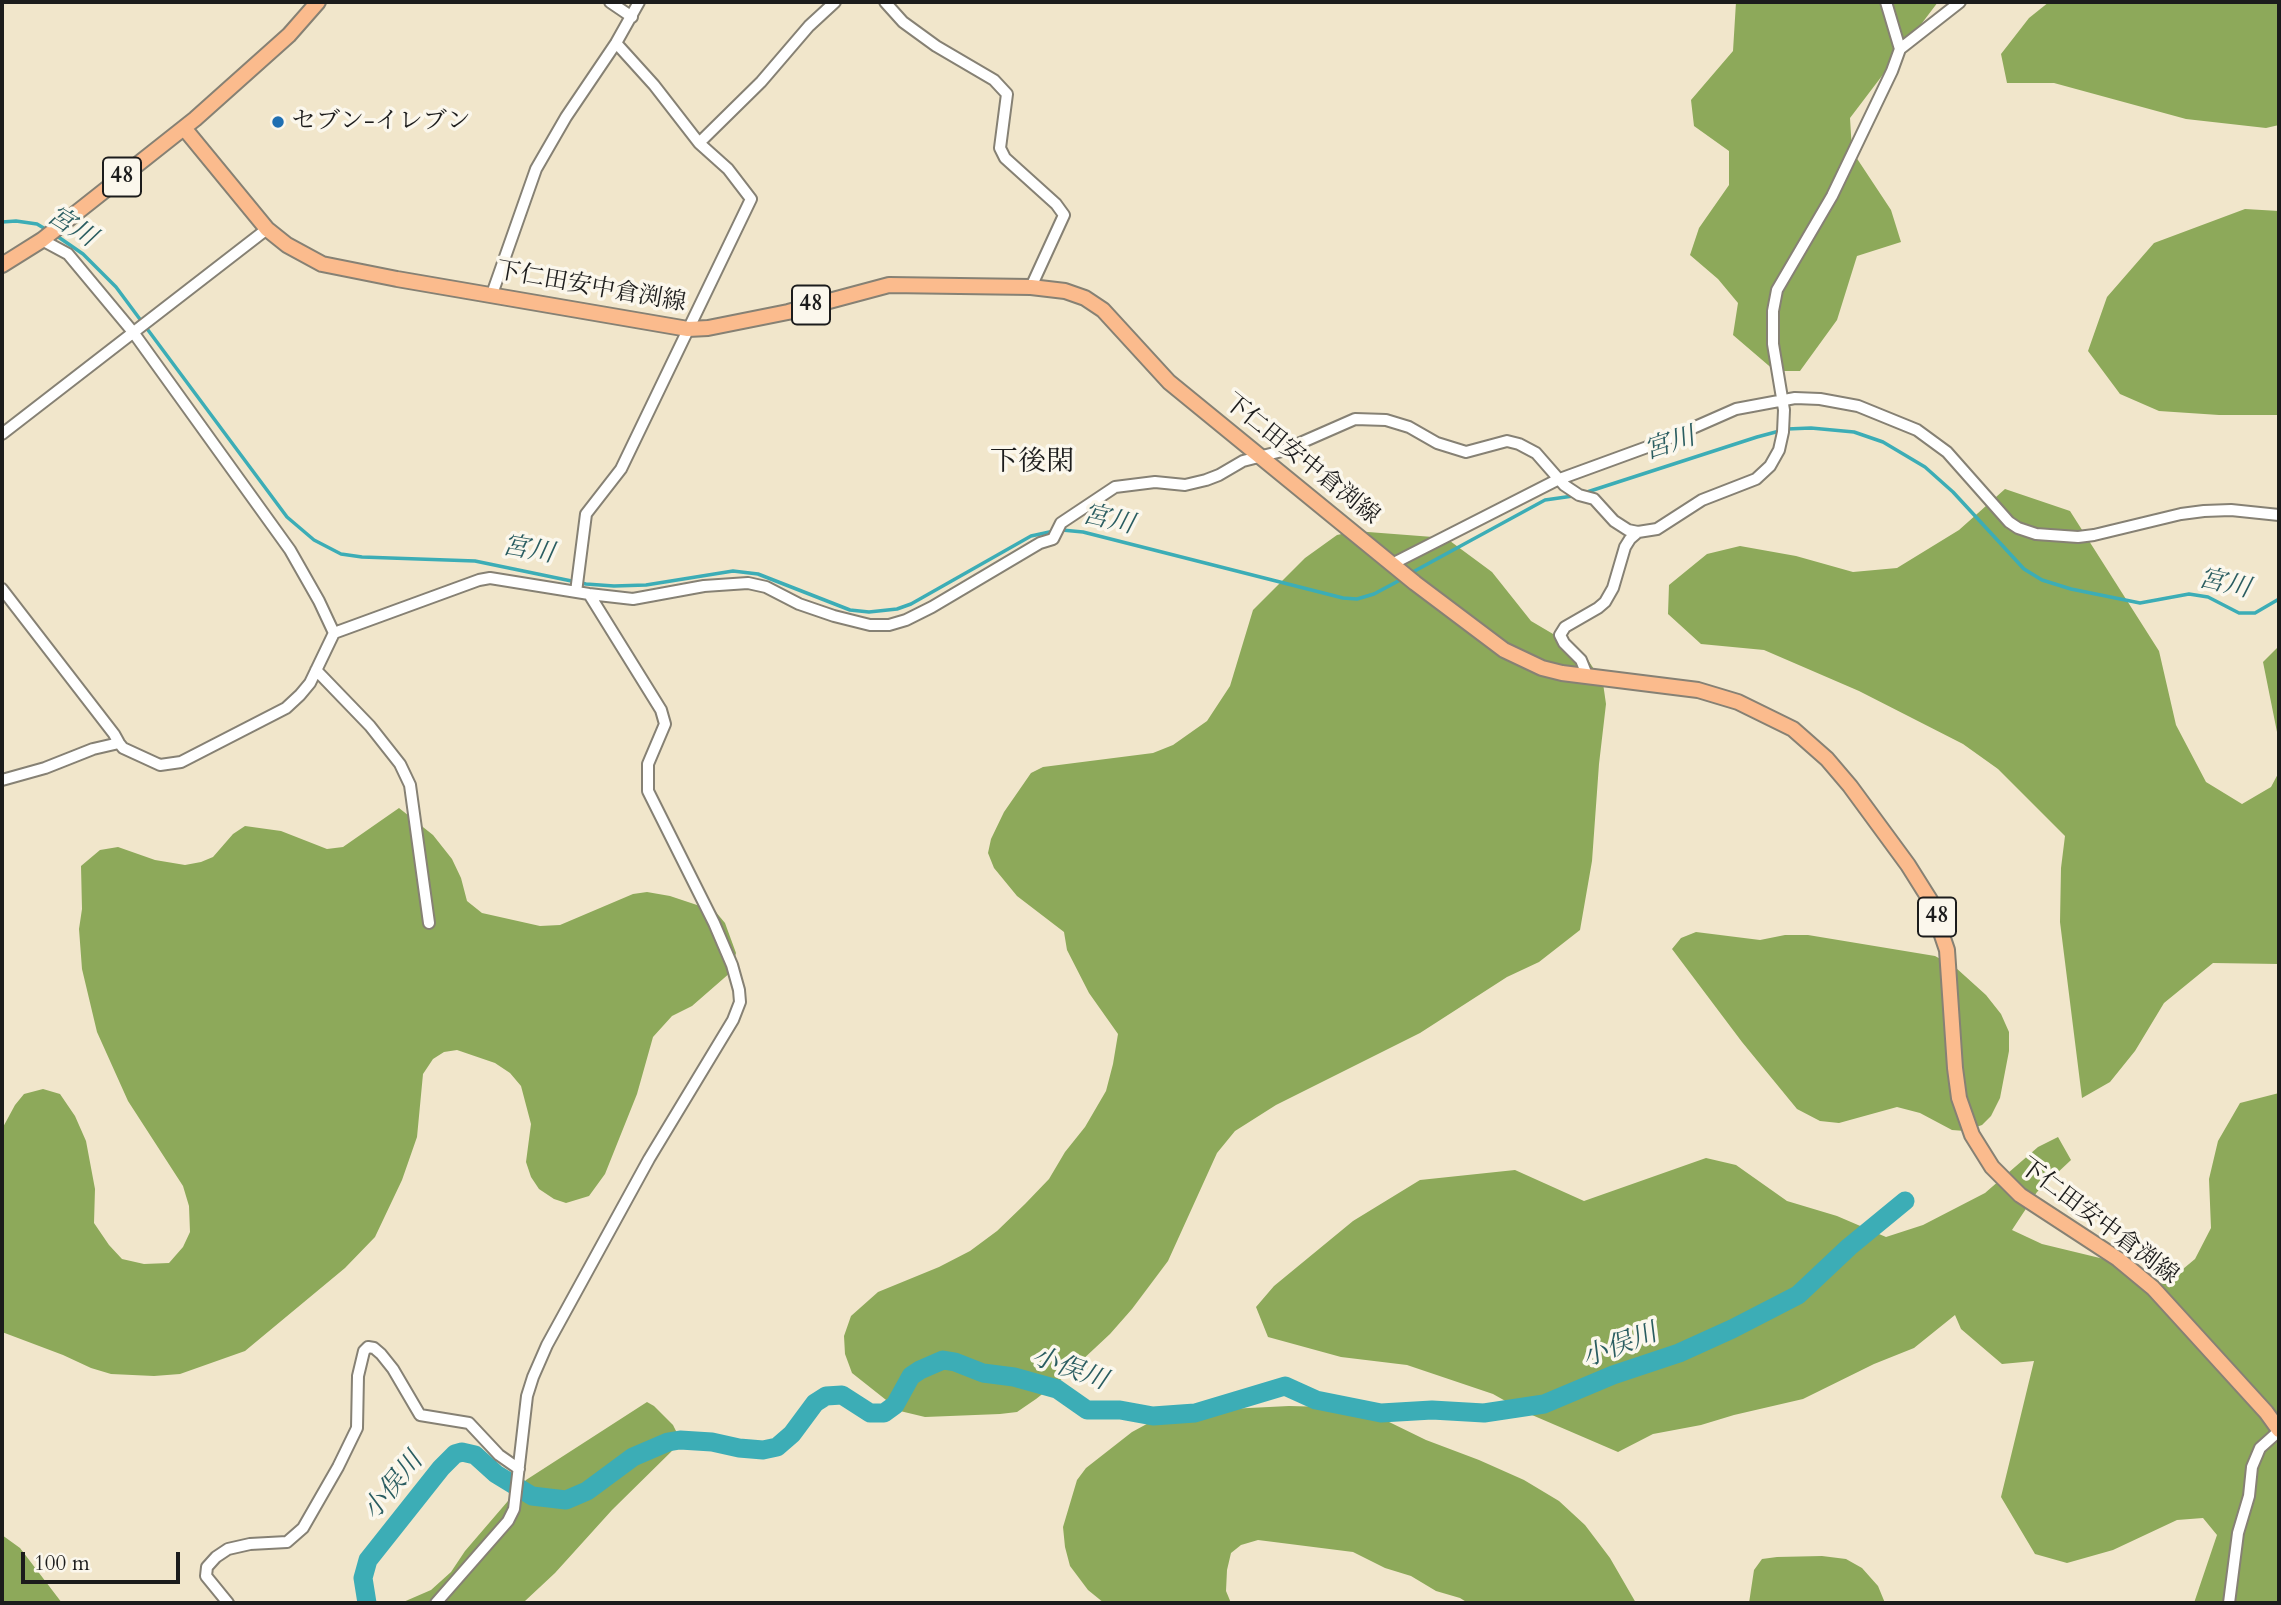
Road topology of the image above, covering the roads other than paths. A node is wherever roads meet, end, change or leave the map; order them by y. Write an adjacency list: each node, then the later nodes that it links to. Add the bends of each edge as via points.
1 (317, 2): 11 (main road, via 260,62)
2 (610, 2): 8 (street)
3 (639, 2): 8 (street)
4 (835, 2): 12 (street)
5 (885, 2): 16 (street, via 903,22 994,80 1007,94 1000,148 1064,215)
6 (1886, 2): 10 (street)
7 (1959, 2): 10 (street)
8 (632, 16): 9 (street)
9 (616, 43): 12 (street); 17 (street, via 536,169)
10 (1900, 49): 20 (street, via 1832,196 1777,290 1773,344)
11 (184, 128): 13 (main road, 下仁田安中倉渕線 / 48); 14 (main road, 48)
12 (699, 143): 18 (street, via 751,198)
13 (267, 229): 17 (main road, 下仁田安中倉渕線 / 48, via 322,264); 19 (street)
14 (43, 239): 15 (main road, 48); 19 (street, via 68,254)
15 (2, 265)
16 (1031, 287): 18 (main road, 下仁田安中倉渕線 / 48, via 889,285 788,312); 22 (main road, 下仁田安中倉渕線 / 48, via 1065,291 1103,310 1169,382)
17 (492, 294): 18 (main road, 下仁田安中倉渕線 / 48)
18 (688, 328): 28 (street, via 621,469 586,514)
19 (135, 331): 21 (street); 30 (street, via 290,550)
20 (1783, 405): 23 (street, via 1736,409); 24 (street, via 1820,399 1858,406 1917,430 1947,452 2009,522 2036,534 2078,537 2204,511); 25 (street, via 1779,450 1756,479 1702,500 1657,529)
21 (2, 434)
22 (1259, 456): 23 (street, via 1282,451 1355,419 1386,420 1466,452 1507,441 1518,444 1536,453); 26 (main road, 下仁田安中倉渕線 / 48); 29 (street, via 1185,485 1155,482 1115,487 1060,523 1053,539 932,607 888,625 834,616 748,583 634,599)
23 (1561, 482): 25 (street, via 1594,499 1614,521); 26 (street)
24 (2279, 515)
25 (1638, 532): 32 (street, via 1625,547 1605,602 1560,635)
26 (1396, 567): 32 (main road, 下仁田安中倉渕線 / 48, via 1504,650 1542,668)
27 (2, 589): 33 (street)
28 (576, 592): 29 (street); 30 (street, via 490,578)
29 (589, 594): 37 (street, via 661,710 665,724 648,764 648,792 714,923 732,965 740,1002 547,1345 527,1396)
30 (334, 633): 31 (street)
31 (316, 670): 33 (street, via 286,708 181,762 160,765); 35 (street, via 385,745 411,785)
32 (1587, 675): 36 (main road, 下仁田安中倉渕線 / 48, via 1698,690 1738,702 1793,729 1827,759 1921,883 1940,923 1950,975 1959,1098 1972,1135 1992,1167 2020,1195 2118,1259 2153,1288)
33 (119, 743): 34 (street)
34 (2, 780)
35 (429, 923)
36 (2279, 1430): 40 (street, via 2260,1448 2252,1467)
37 (519, 1469): 38 (street, via 469,1423 420,1415 393,1369 368,1347 358,1376 357,1428 303,1528 287,1542 228,1549 207,1567 206,1576); 39 (street, via 509,1521)
38 (228, 1603)
39 (436, 1603)
40 (2229, 1603)

